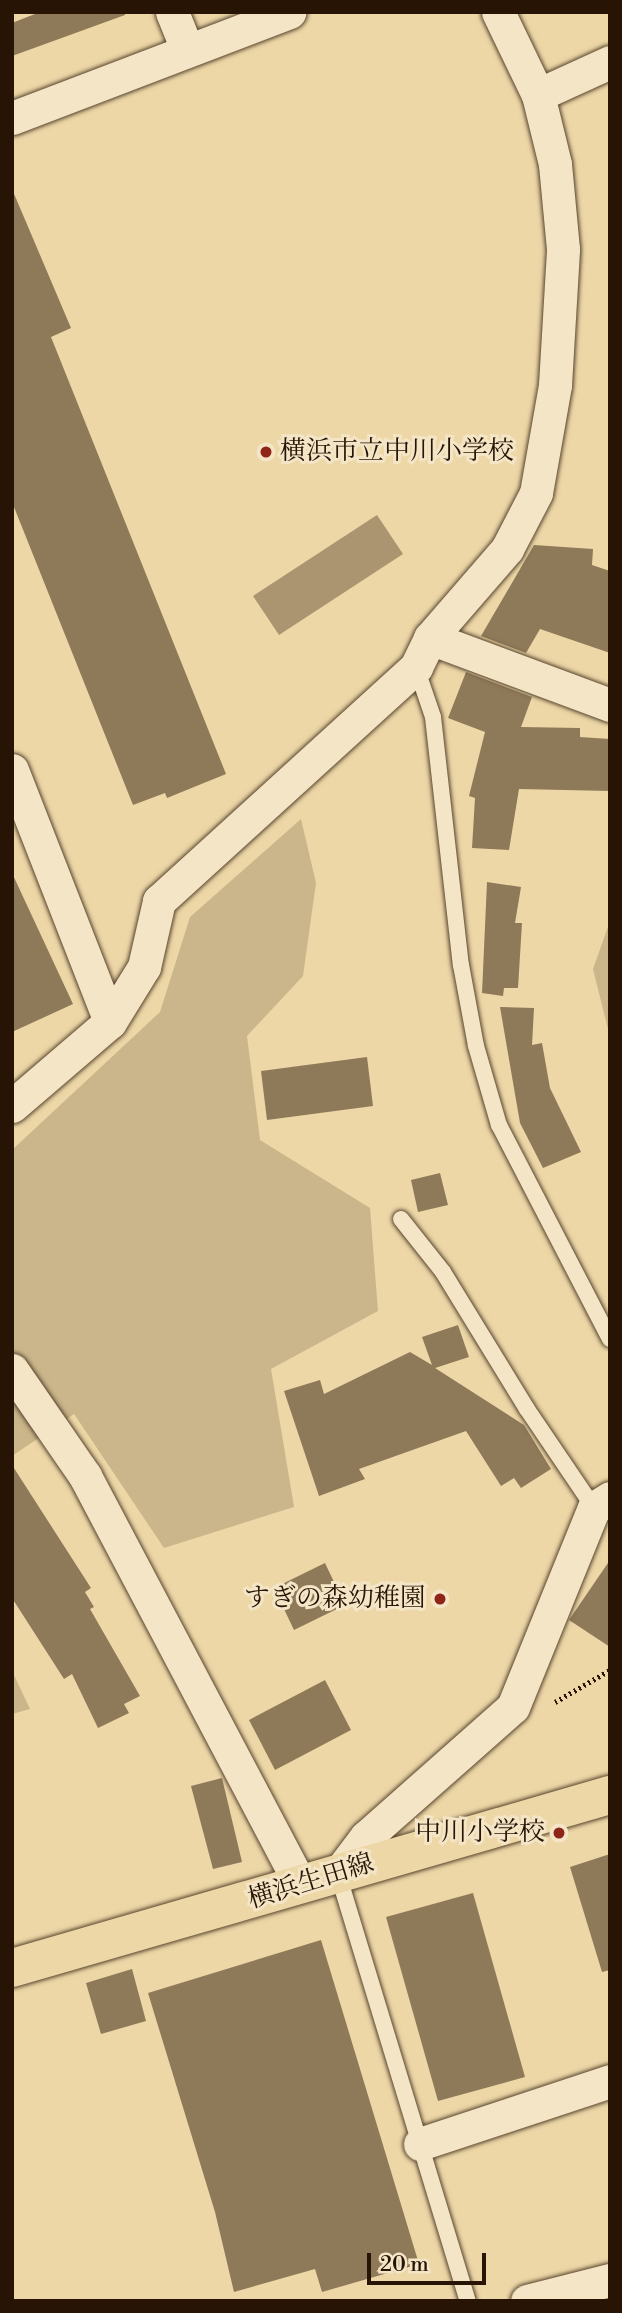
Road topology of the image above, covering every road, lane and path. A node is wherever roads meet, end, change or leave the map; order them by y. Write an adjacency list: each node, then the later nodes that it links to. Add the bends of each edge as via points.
1 (172, 12): 4 (street)
2 (289, 12): 4 (street)
3 (498, 12): 6 (street)
4 (187, 49): 7 (street)
5 (610, 62): 6 (street)
6 (538, 95): 8 (street, via 555,164 563,249 555,385 536,494 507,549)
7 (12, 118)
8 (430, 638): 9 (street); 10 (street)
9 (416, 667): 12 (street, via 159,901 144,967); 15 (lane, via 433,717 461,965 499,1125)
10 (610, 705)
11 (12, 770): 12 (street)
12 (110, 1022): 13 (street)
13 (12, 1106)
14 (401, 1219): 18 (lane, via 443,1272 527,1409)
15 (605, 1319): 16 (lane)
16 (610, 1339)
17 (12, 1370): 23 (street, via 92,1488)
18 (602, 1503): 20 (street)
19 (610, 1670): 20 (path, via 558,1702)
20 (513, 1707): 22 (street, via 366,1837)
21 (610, 1795): 22 (main road, 横浜生田線)
22 (338, 1874): 23 (main road, 横浜生田線); 26 (lane)
23 (301, 1886): 24 (main road, 横浜生田線)
24 (13, 1967)
25 (610, 2081): 26 (street)
26 (420, 2144): 28 (lane)
27 (610, 2280): 29 (street)
28 (468, 2301)
29 (527, 2301)

